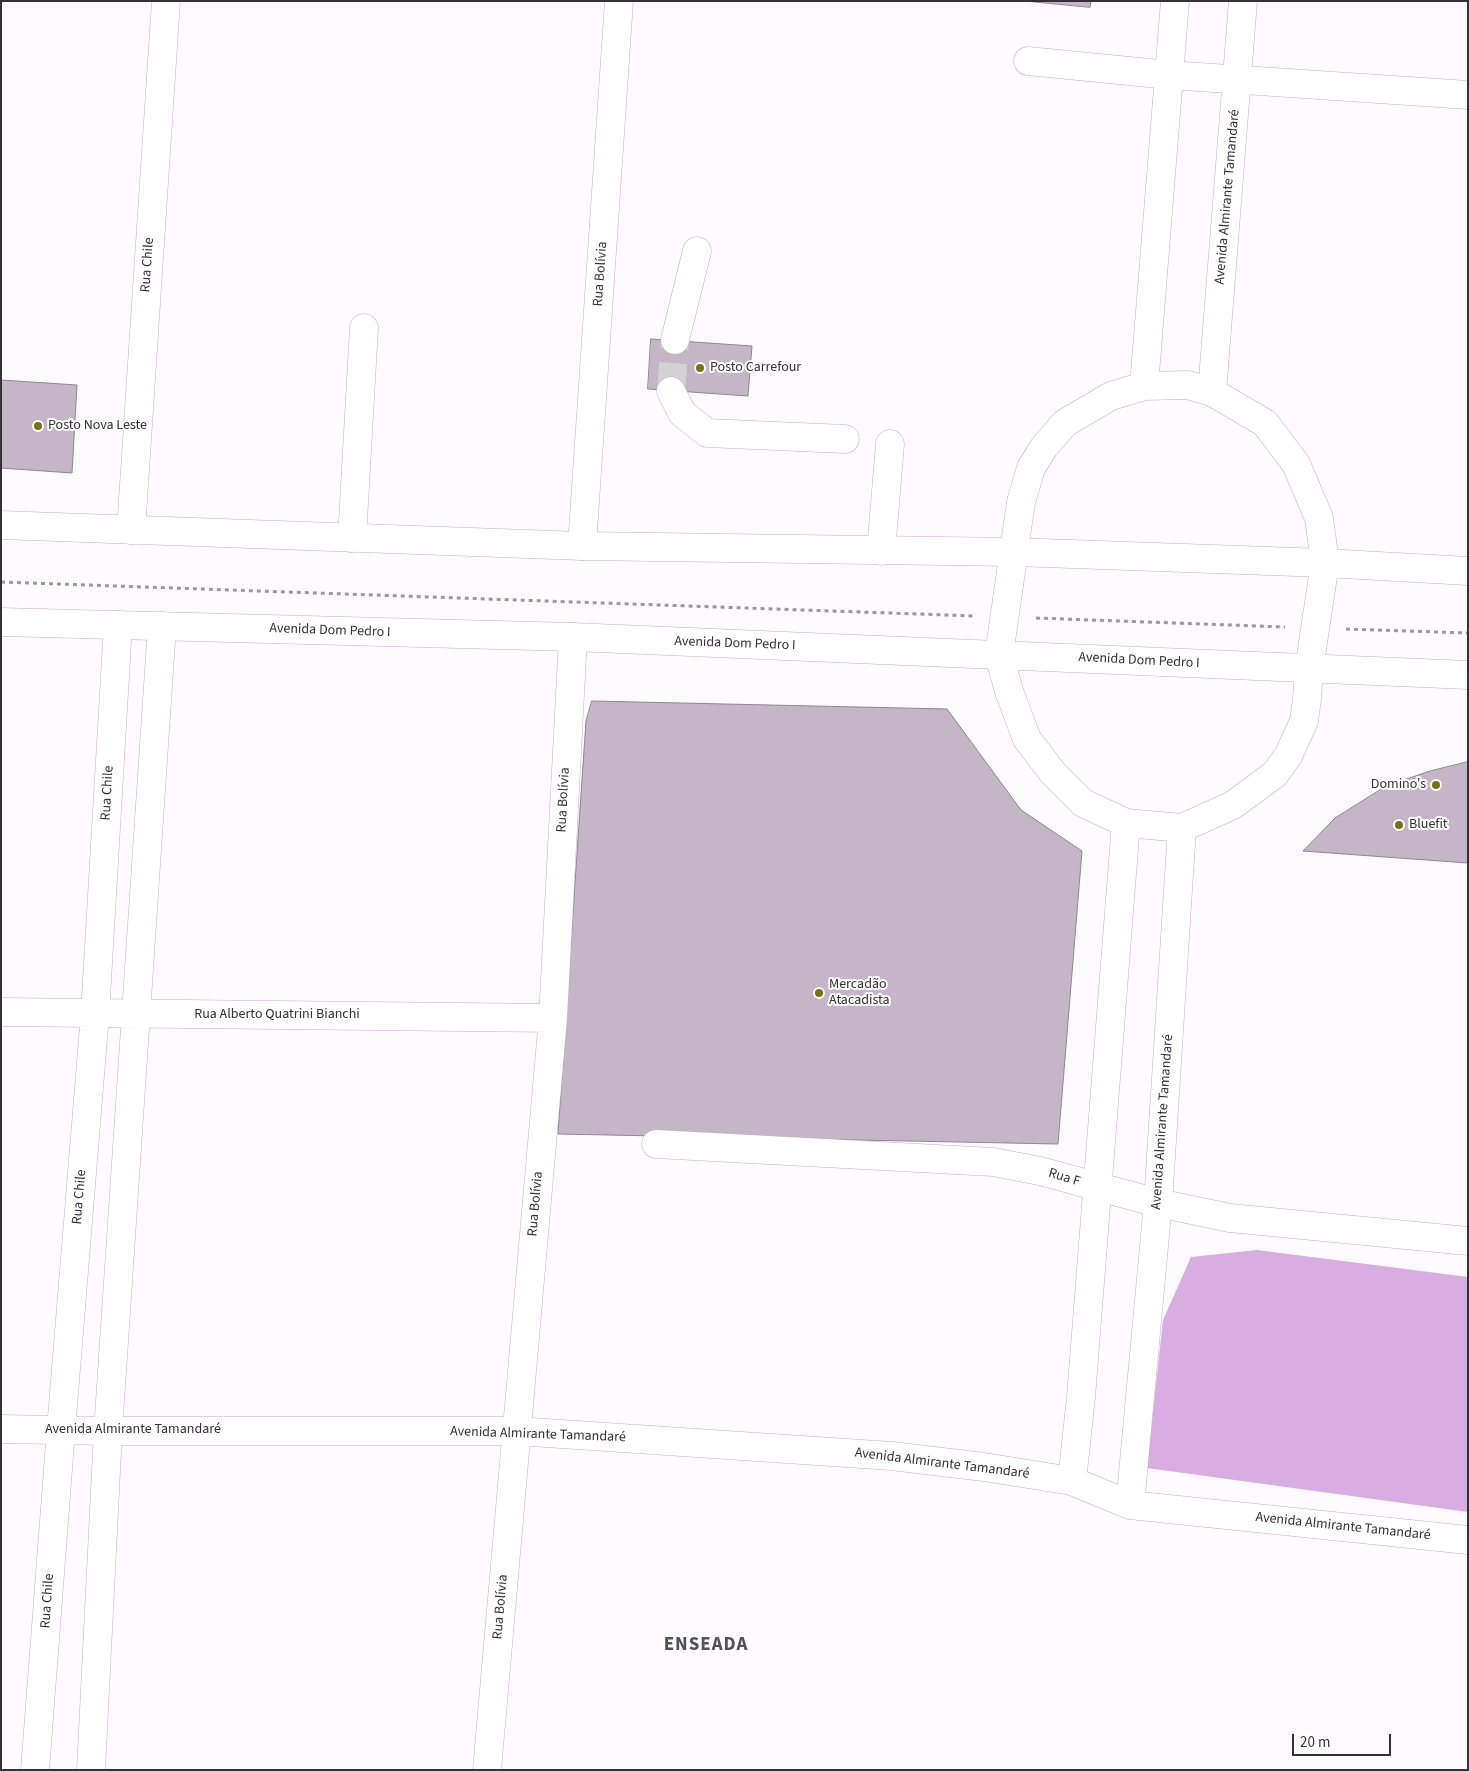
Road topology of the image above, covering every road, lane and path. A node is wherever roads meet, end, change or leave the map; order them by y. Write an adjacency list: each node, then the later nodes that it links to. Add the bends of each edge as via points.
1 (166, 1): 18 (street, Rua Chile)
2 (620, 1): 20 (street, Rua Bolívia)
3 (1175, 1): 6 (street)
4 (1243, 1): 7 (street, Avenida Almirante Tamandaré)
5 (1028, 61): 6 (street)
6 (1169, 76): 7 (street); 12 (street)
7 (1238, 80): 8 (street); 14 (street, Avenida Almirante Tamandaré)
8 (1468, 95)
9 (697, 250): 11 (street)
10 (364, 328): 19 (street)
11 (675, 340)
12 (1144, 386): 14 (street, via 1188,385); 22 (street, via 1111,396 1065,423 1044,447 1032,468 1021,502)
13 (671, 390): 15 (street, via 682,414 707,433)
14 (1212, 392): 23 (street, via 1265,423 1296,464 1320,518)
15 (845, 439)
16 (890, 444): 21 (street)
17 (1, 525): 18 (street)
18 (130, 530): 19 (street)
19 (352, 538): 20 (street)
20 (582, 546): 21 (street)
21 (881, 551): 22 (street)
22 (1015, 552): 23 (street); 26 (street)
23 (1325, 563): 24 (street); 30 (street)
24 (1468, 570)
25 (1, 582): 26 (path)
26 (1005, 617): 30 (path); 33 (street)
27 (1, 622): 28 (street, Avenida Dom Pedro I)
28 (118, 625): 29 (street, Avenida Dom Pedro I); 39 (street, Rua Chile)
29 (162, 626): 32 (street, Avenida Dom Pedro I); 40 (street)
30 (1316, 628): 31 (path); 34 (street)
31 (1468, 633)
32 (573, 638): 33 (street, Avenida Dom Pedro I); 41 (street, Rua Bolívia)
33 (999, 655): 34 (street, Avenida Dom Pedro I); 36 (street, via 1027,739 1053,774 1083,803)
34 (1308, 669): 35 (street, Avenida Dom Pedro I); 37 (street, via 1304,721 1288,756 1275,774 1233,804)
35 (1468, 675)
36 (1126, 823): 37 (street); 43 (street)
37 (1182, 828): 44 (street, Avenida Almirante Tamandaré)
38 (1, 1012): 39 (street, Rua Alberto Quatrini Bianchi)
39 (95, 1014): 40 (street, Rua Alberto Quatrini Bianchi); 47 (street, Rua Chile)
40 (137, 1014): 41 (street, Rua Alberto Quatrini Bianchi); 48 (street)
41 (553, 1018): 49 (street, Rua Bolívia)
42 (656, 1144): 43 (street, Rua F, via 993,1162)
43 (1096, 1187): 44 (street, Rua F); 50 (street)
44 (1158, 1203): 45 (street, Rua F, via 1230,1218); 51 (street, Avenida Almirante Tamandaré)
45 (1468, 1241)
46 (1, 1429): 47 (street, Avenida Almirante Tamandaré)
47 (60, 1430): 48 (street, Avenida Almirante Tamandaré); 53 (street, Rua Chile)
48 (108, 1431): 49 (street, Avenida Almirante Tamandaré); 54 (street)
49 (516, 1431): 50 (street, Avenida Almirante Tamandaré, via 892,1456); 55 (street, Rua Bolívia)
50 (1072, 1481): 51 (street, Avenida Almirante Tamandaré)
51 (1130, 1505): 52 (street, Avenida Almirante Tamandaré)
52 (1468, 1540)
53 (36, 1770)
54 (90, 1770)
55 (487, 1770)

